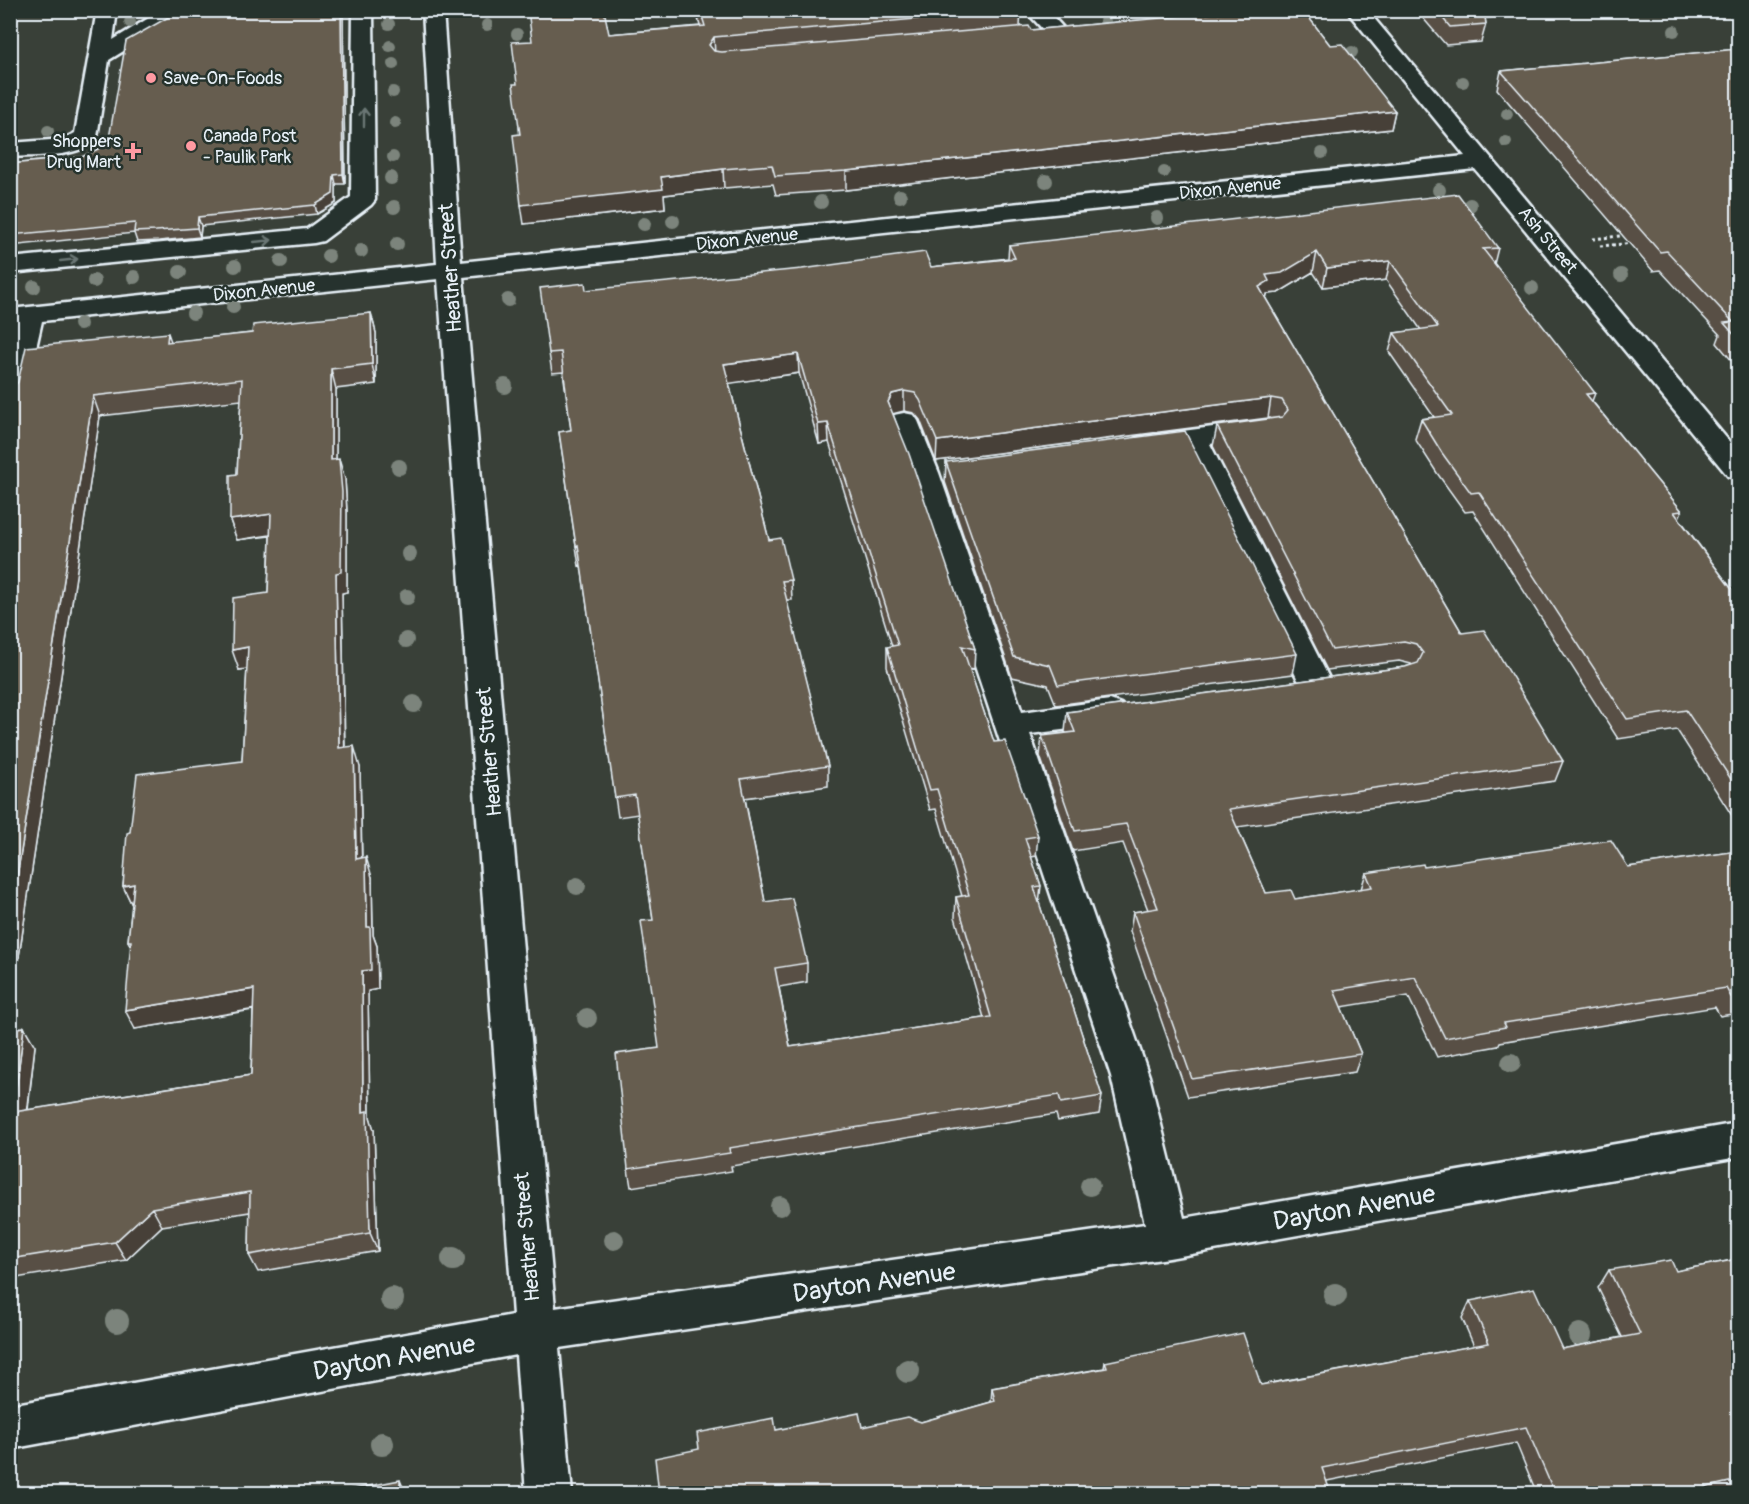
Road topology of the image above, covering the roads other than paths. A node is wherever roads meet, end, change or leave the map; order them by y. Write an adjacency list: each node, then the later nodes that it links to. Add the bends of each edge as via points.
1 (107, 10): 12 (street)
2 (163, 10): 12 (street, via 162,19)
3 (363, 10): 15 (street, one-way to 3, via 314,236 363,200)
4 (433, 10): 16 (street, Heather Street)
5 (1035, 10): 10 (street)
6 (1226, 10): 8 (street)
7 (1356, 10): 14 (street, Ash Street)
8 (1148, 25)
9 (1079, 30): 10 (street)
10 (1056, 32): 11 (street)
11 (1032, 34)
12 (100, 57): 13 (street, via 86,137 69,145)
13 (10, 150)
14 (1484, 161): 16 (street, Dixon Avenue); 23 (street, Ash Street)
15 (10, 266)
16 (450, 271): 17 (street, Dixon Avenue); 29 (street, Heather Street)
17 (20, 316): 18 (street)
18 (10, 401)
19 (904, 421): 26 (street, via 937,471)
20 (1268, 428): 21 (street)
21 (1193, 438): 22 (street); 24 (street, via 1328,682)
22 (1123, 447)
23 (1738, 470)
24 (1280, 689)
25 (1140, 708): 26 (street)
26 (1011, 725): 28 (street, via 1130,1076)
27 (1738, 1140): 28 (street, Dayton Avenue)
28 (1169, 1239): 29 (street, Dayton Avenue)
29 (535, 1331): 30 (street, Dayton Avenue); 31 (street, Heather Street)
30 (10, 1427)
31 (549, 1494)

